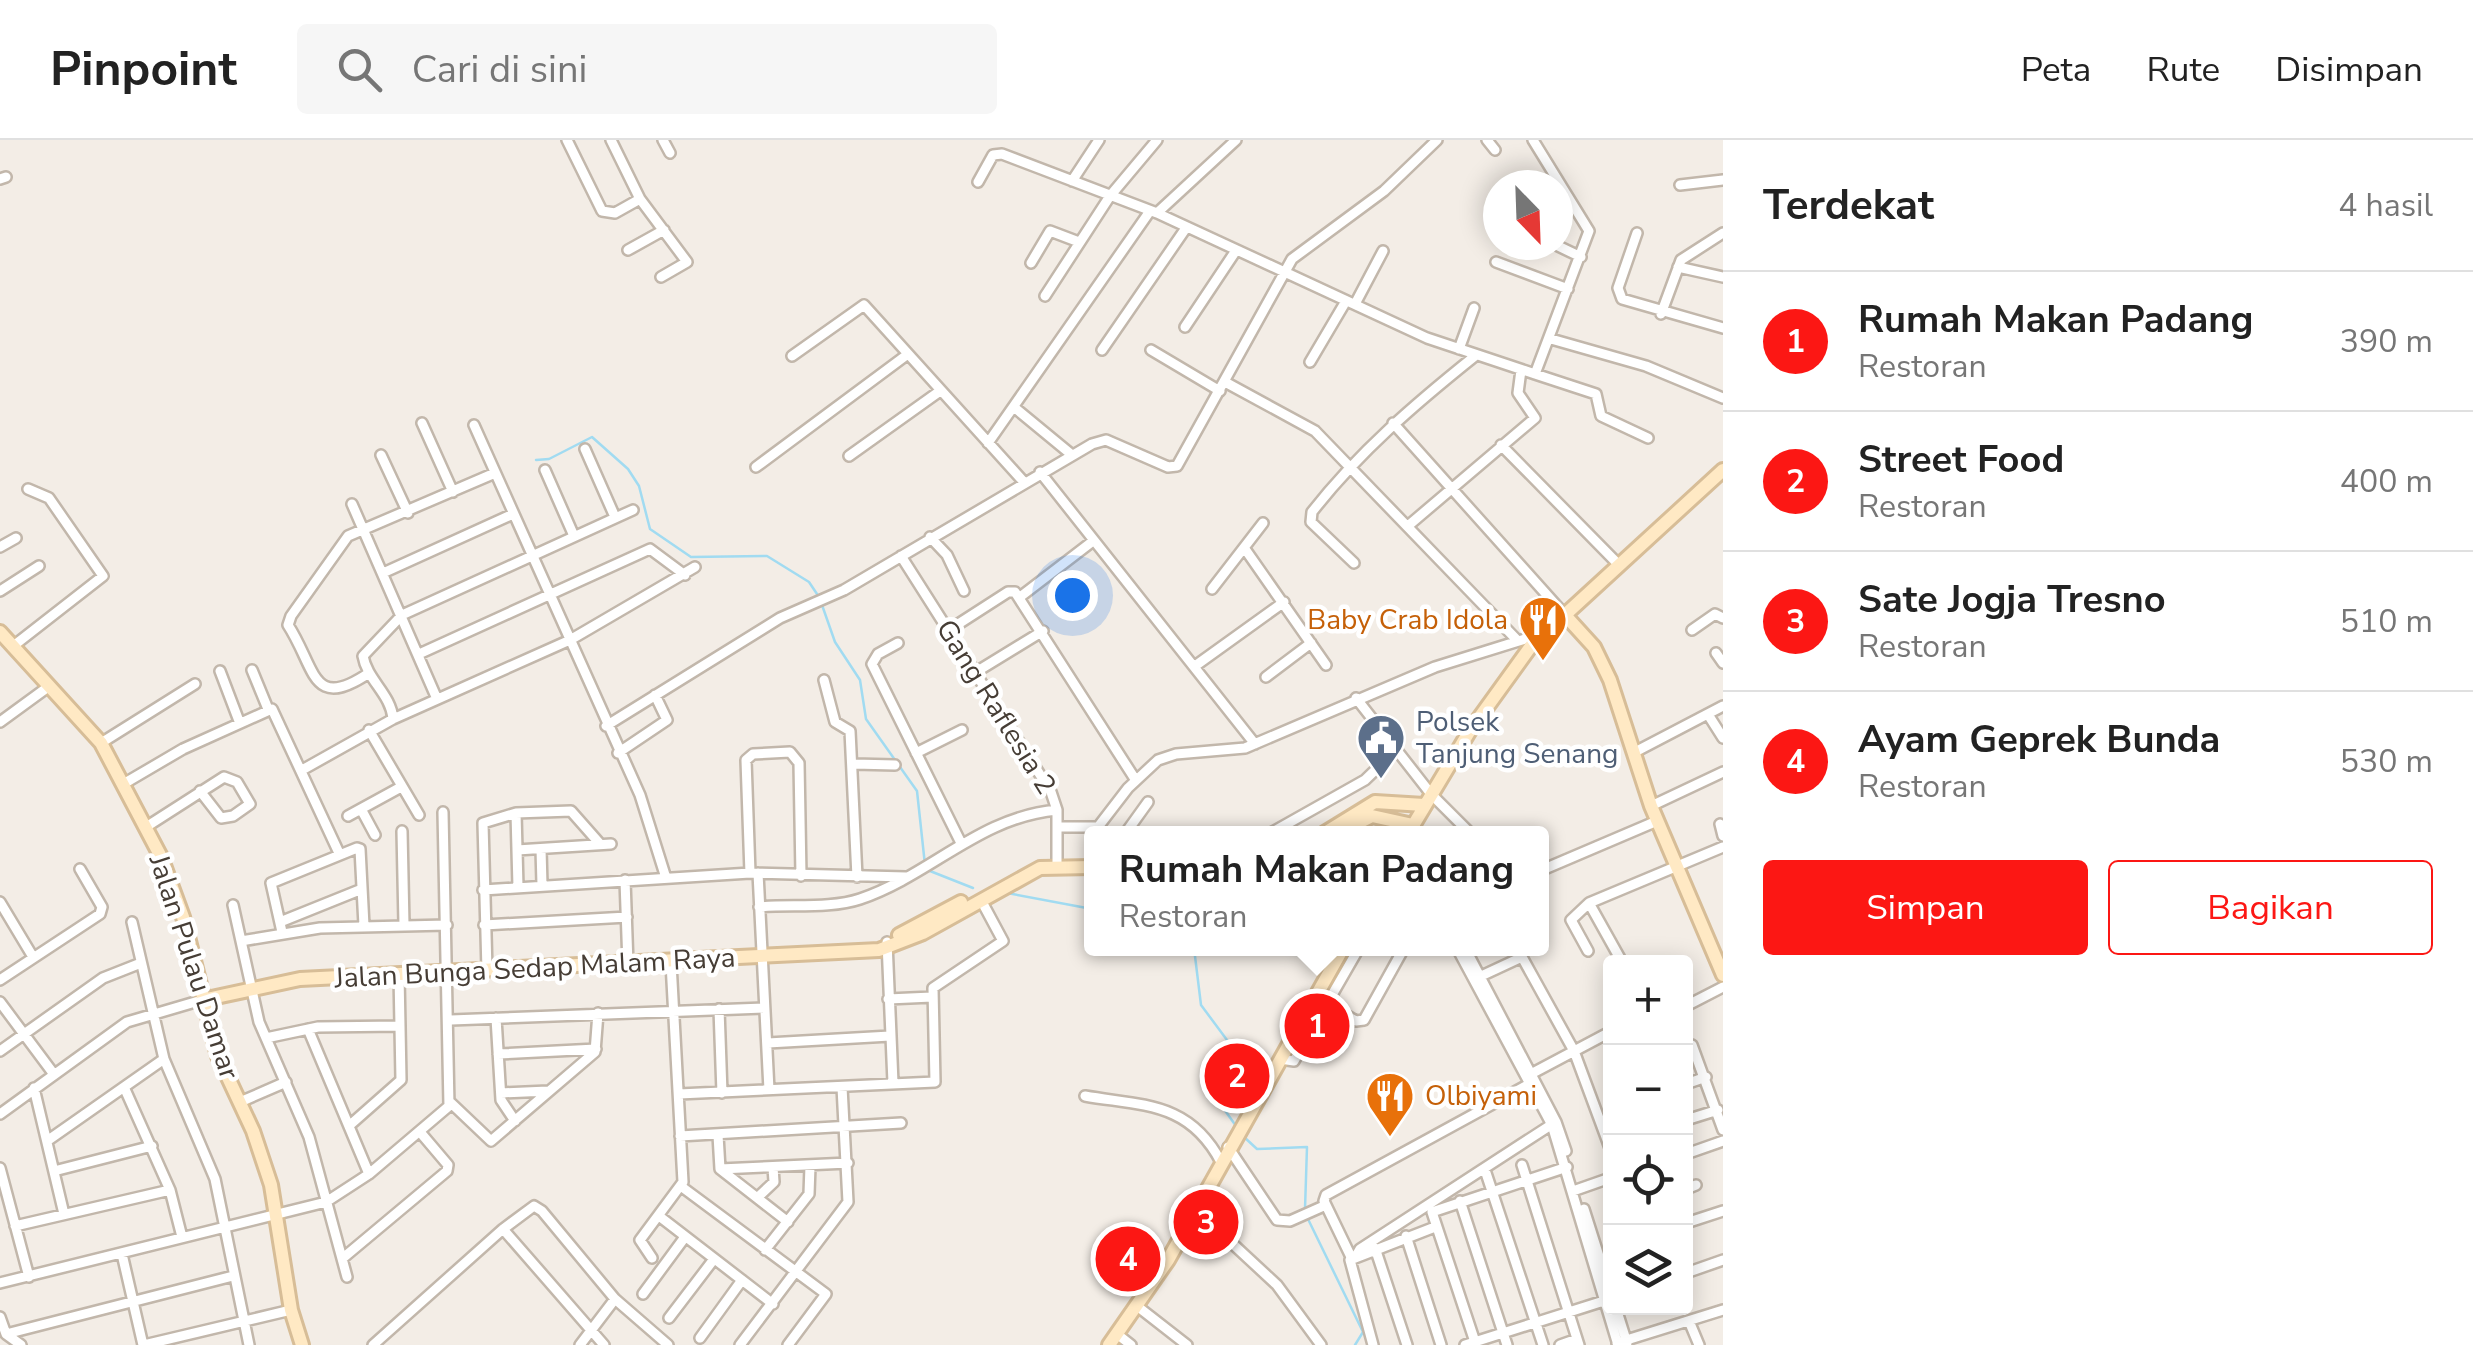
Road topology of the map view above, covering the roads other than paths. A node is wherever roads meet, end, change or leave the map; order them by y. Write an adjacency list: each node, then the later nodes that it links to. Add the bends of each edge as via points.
1 (567, 140): 17 (street, via 602,212 616,213)
2 (611, 140): 17 (street)
3 (663, 140): 11 (street)
4 (1099, 140): 13 (street)
5 (1158, 140): 16 (street)
6 (1236, 140): 18 (street)
7 (1486, 140): 10 (street)
8 (1533, 140): 28 (street, via 1589,229)
9 (1432, 142): 32 (street, via 1384,191 1298,253)
10 (1495, 150)
11 (670, 153)
12 (1723, 180): 15 (street)
13 (1072, 181): 14 (street, via 998,153); 16 (street)
14 (978, 182)
15 (1680, 185)
16 (1110, 196): 18 (street); 23 (street)
17 (640, 199): 20 (street)
18 (1153, 212): 19 (street); 55 (street)
19 (1186, 228): 26 (street); 44 (street)
20 (664, 230): 24 (street); 33 (street, via 687,262)
21 (1637, 233): 39 (street, via 1618,293)
22 (1723, 233): 31 (street)
23 (1079, 242): 30 (street, via 1050,232); 36 (street)
24 (628, 250)
25 (1384, 251): 37 (street)
26 (1235, 252): 32 (street); 40 (street)
27 (1573, 252): 28 (street)
28 (1581, 256): 35 (street)
29 (1496, 262): 35 (street)
30 (1031, 263)
31 (1678, 267): 34 (street); 39 (street)
32 (1285, 270): 37 (street); 52 (street)
33 (661, 277)
34 (1723, 277)
35 (1568, 290): 42 (street)
36 (1045, 296)
37 (1351, 303): 43 (street); 49 (street)
38 (1474, 308): 43 (street)
39 (1660, 314): 41 (street)
40 (1186, 327)
41 (1723, 328)
42 (1550, 339): 51 (street); 54 (street, via 1646,366)
43 (1459, 349): 48 (street)
44 (1102, 350)
45 (1150, 350): 52 (street)
46 (908, 354): 47 (street, via 863,304); 53 (street); 67 (street)
47 (792, 356)
48 (1475, 356): 50 (street); 57 (street)
49 (1310, 362)
50 (1521, 370): 51 (street); 61 (street, via 1518,392 1535,417)
51 (1535, 374): 59 (street, via 1596,394 1601,416)
52 (1222, 387): 64 (street, via 1177,466 1106,440); 66 (street, via 1302,421)
53 (940, 390): 60 (street); 65 (street)
54 (1723, 398)
55 (1015, 408): 60 (street); 64 (street)
56 (422, 423): 75 (street)
57 (1393, 423): 66 (street); 73 (street)
58 (474, 425): 70 (street)
59 (1648, 438)
60 (988, 444): 72 (street)
61 (1501, 446): 73 (street); 94 (street)
62 (586, 449): 80 (street)
63 (381, 454): 78 (street)
64 (1072, 455): 69 (street)
65 (849, 456)
66 (1350, 464): 82 (street); 92 (street, via 1309,518)
67 (756, 467)
68 (545, 470): 84 (street)
69 (1040, 472): 72 (street); 87 (street)
70 (495, 473): 75 (street); 79 (street)
71 (1721, 477): 94 (street)
72 (1022, 481): 85 (street)
73 (1449, 486): 82 (street); 104 (street)
74 (28, 489): 116 (street, via 49,498 103,576)
75 (452, 492): 78 (street)
76 (352, 504): 83 (street)
77 (632, 510): 80 (street)
78 (408, 512): 83 (street)
79 (513, 514): 90 (street); 96 (street)
80 (615, 517): 84 (street)
81 (1263, 522): 89 (street)
82 (1409, 525): 112 (street)
83 (365, 532): 96 (street); 125 (street, via 344,540 288,625 323,687 345,689)
84 (574, 536): 90 (street)
85 (930, 537): 91 (street); 99 (street)
86 (16, 538): 88 (street)
87 (1093, 541): 102 (street); 121 (street)
88 (0, 547)
89 (1245, 549): 98 (street); 103 (street)
90 (532, 556): 101 (street); 105 (street)
91 (901, 556): 107 (street, Gang Raflesia 2); 130 (street, via 780,618)
92 (1354, 562)
93 (39, 566): 100 (street)
94 (1619, 566): 104 (street)
95 (695, 567): 97 (street)
96 (383, 573): 105 (street)
97 (685, 575): 101 (street, via 650,549); 113 (street)
98 (1212, 589)
99 (964, 590)
100 (0, 591)
101 (550, 594): 113 (street); 118 (street)
102 (1020, 597): 107 (street, via 1008,592); 109 (street)
103 (1284, 602): 115 (street); 121 (street)
104 (1564, 614): 111 (street); 148 (street, via 1594,647)
105 (402, 615): 118 (street); 125 (street, via 366,650)
106 (1723, 618): 108 (street, via 1715,614)
107 (949, 630): 124 (street, Gang Raflesia 2)
108 (1692, 630)
109 (1043, 631): 124 (street); 153 (street)
110 (0, 632): 116 (street, Jalan Pulau Damar)
111 (1541, 634): 112 (street); 157 (street)
112 (1516, 639): 131 (street)
113 (570, 640): 132 (street); 139 (street)
114 (898, 642): 147 (street, via 872,664)
115 (1311, 643): 120 (street); 126 (street)
116 (12, 647): 129 (street, Jalan Pulau Damar)
117 (1716, 653): 119 (street)
118 (419, 654): 132 (street)
119 (1723, 663)
120 (1326, 665)
121 (1195, 666): 144 (street)
122 (252, 670): 134 (street)
123 (220, 671): 137 (street)
124 (976, 672): 161 (street, Gang Raflesia 2)
125 (369, 673): 136 (street)
126 (1266, 676)
127 (824, 680): 149 (street, via 835,722 850,731)
128 (194, 684): 143 (street)
129 (48, 687): 138 (street); 143 (street, Jalan Pulau Damar)
130 (655, 695): 139 (street); 146 (street, via 667,720)
131 (1356, 698): 144 (street); 145 (street)
132 (438, 699): 136 (street)
133 (1723, 706): 135 (street)
134 (271, 710): 137 (street); 151 (street)
135 (1708, 716): 142 (street); 148 (street)
136 (393, 719): 140 (street)
137 (240, 721): 154 (street)
138 (0, 722)
139 (606, 726): 146 (street)
140 (369, 730): 151 (street); 155 (street)
141 (962, 730): 147 (street)
142 (1723, 738)
143 (100, 744): 154 (street, Jalan Pulau Damar)
144 (1255, 744): 153 (street, via 1176,754)
145 (1396, 750): 157 (street); 170 (street, via 1366,780)
146 (618, 752): 197 (street, via 652,823)
147 (916, 753): 182 (street)
148 (1633, 753): 159 (street)
149 (854, 764): 150 (street); 195 (street)
150 (895, 766)
151 (302, 770): 186 (street)
152 (1723, 772): 159 (street)
153 (1136, 780): 168 (street)
154 (125, 783): 176 (street, Jalan Pulau Damar)
155 (401, 787): 160 (street); 164 (street)
156 (200, 791): 156 (street, via 220,818 250,804 228,777); 176 (street)
157 (1428, 800): 171 (street, via 1376,802); 174 (street); 175 (street)
158 (1148, 802): 169 (street)
159 (1651, 806): 166 (street)
160 (361, 809): 165 (street); 180 (street)
161 (1057, 810): 177 (street, Gang Raflesia 2); 182 (street)
162 (444, 812): 212 (street)
163 (516, 814): 184 (street, via 571,811 606,844); 185 (street); 202 (street, via 483,823)
164 (418, 815)
165 (348, 816)
166 (1657, 821): 190 (street); 191 (street)
167 (1720, 824): 181 (street)
168 (1100, 826)
169 (1131, 826)
170 (1283, 826)
171 (1336, 826)
172 (1353, 826): 173 (street, via 1372,816)
173 (1401, 826)
174 (1412, 826)
175 (1460, 826)
176 (146, 827): 243 (street, Jalan Pulau Damar, via 183,917)
177 (1056, 827): 178 (street); 188 (street, Gang Raflesia 2)
178 (1084, 828)
179 (402, 831): 211 (street)
180 (376, 835)
181 (1723, 836)
182 (960, 842): 196 (street)
183 (1723, 847): 190 (street)
184 (540, 849): 185 (street); 199 (street)
185 (517, 850): 200 (street)
186 (340, 853): 201 (street, via 360,849); 215 (street, via 271,884)
187 (1084, 860): 188 (street, Jalan Bunga Sedap Malam Raya)
188 (1057, 864): 189 (street, Jalan Bunga Sedap Malam Raya); 203 (street, Jalan Bunga Sedap Malam Raya)
189 (1084, 866)
190 (1675, 866): 205 (street); 229 (street)
191 (1549, 867)
192 (80, 869): 227 (street, via 102,911)
193 (754, 873): 194 (street); 194 (street, via 746,760 790,752 799,763); 197 (street); 207 (street)
194 (801, 876): 195 (street)
195 (858, 876): 196 (street)
196 (906, 877): 207 (street, via 856,900)
197 (666, 878): 198 (street)
198 (625, 880): 199 (street); 208 (street)
199 (542, 884): 200 (street)
200 (518, 887): 202 (street)
201 (362, 890): 214 (street); 215 (street)
202 (482, 890): 213 (street)
203 (988, 893): 218 (street, Jalan Bunga Sedap Malam Raya); 241 (street, via 1003,941 937,983)
204 (0, 902): 209 (street)
205 (1589, 903): 219 (street, via 1571,920); 220 (street)
206 (233, 905): 217 (street)
207 (759, 907): 228 (street)
208 (627, 917): 213 (street); 232 (street)
209 (11, 920): 216 (street); 227 (street)
210 (132, 922): 230 (street)
211 (404, 925): 212 (street); 214 (street)
212 (447, 925): 234 (street)
213 (484, 925): 233 (street)
214 (364, 926): 215 (street)
215 (281, 927): 217 (street)
216 (0, 928)
217 (242, 941): 239 (street)
218 (881, 948): 228 (street, Jalan Bunga Sedap Malam Raya); 242 (street)
219 (1588, 951)
220 (1618, 955)
221 (1340, 956): 244 (street)
222 (1353, 956): 244 (street)
223 (1400, 956): 244 (street, via 1364,1020)
224 (1466, 956): 237 (street)
225 (1514, 956): 237 (street)
226 (1521, 956): 264 (street)
227 (32, 957): 238 (street)
228 (761, 957): 231 (street, Jalan Bunga Sedap Malam Raya); 247 (street)
229 (1720, 957): 236 (street)
230 (141, 963): 251 (street); 256 (street, via 103,978)
231 (672, 963): 232 (street, Jalan Bunga Sedap Malam Raya); 248 (street)
232 (628, 964): 233 (street, Jalan Bunga Sedap Malam Raya)
233 (487, 971): 234 (street, Jalan Bunga Sedap Malam Raya)
234 (448, 972): 235 (street, Jalan Bunga Sedap Malam Raya); 253 (street)
235 (399, 974): 239 (street, Jalan Bunga Sedap Malam Raya); 254 (street)
236 (1723, 974)
237 (1479, 977): 269 (street)
238 (0, 980)
239 (252, 988): 243 (street, Jalan Bunga Sedap Malam Raya); 259 (street)
240 (1723, 988): 246 (street)
241 (932, 997): 242 (street); 272 (street, via 937,1079)
242 (888, 999): 257 (street)
243 (202, 1000): 251 (street); 282 (street, Jalan Pulau Damar)
244 (1321, 1000): 302 (street)
245 (0, 1002): 256 (street)
246 (1693, 1003)
247 (764, 1008): 249 (street); 260 (street)
248 (674, 1010): 249 (street); 250 (street); 280 (street)
249 (719, 1010): 279 (street)
250 (598, 1013): 252 (street); 262 (street)
251 (152, 1014): 266 (street); 267 (street, via 127,1022)
252 (496, 1018): 253 (street); 265 (street)
253 (450, 1020): 283 (street)
254 (400, 1026): 255 (street); 292 (street, via 401,1080)
255 (308, 1029): 259 (street); 292 (street)
256 (24, 1034): 263 (street); 267 (street)
257 (890, 1036): 260 (street); 272 (street)
258 (1603, 1036): 264 (street)
259 (266, 1038): 270 (street)
260 (768, 1044): 276 (street)
261 (1693, 1047): 268 (street)
262 (596, 1049): 265 (street); 277 (street)
263 (0, 1051)
264 (1574, 1051): 269 (street); 286 (street)
265 (498, 1054): 278 (street)
266 (164, 1059): 274 (street); 336 (street, via 213,1173)
267 (53, 1074): 275 (street)
268 (1706, 1078): 271 (street); 284 (street)
269 (1530, 1079): 291 (street); 325 (street, via 1326,1195)
270 (286, 1082): 282 (street); 323 (street)
271 (1693, 1082)
272 (892, 1083): 273 (street)
273 (842, 1086): 276 (street); 293 (street)
274 (124, 1087): 299 (street); 301 (street)
275 (34, 1088): 287 (street); 299 (street)
276 (769, 1090): 279 (street)
277 (551, 1091): 278 (street); 289 (street)
278 (501, 1093): 289 (street)
279 (722, 1093): 280 (street)
280 (679, 1094): 298 (street)
281 (1085, 1096): 304 (street, via 1169,1110)
282 (240, 1102): 330 (street, Jalan Pulau Damar)
283 (451, 1102): 289 (street, via 489,1142); 295 (street)
284 (1718, 1110): 288 (street); 294 (street)
285 (1603, 1111): 286 (street)
286 (1598, 1113): 297 (street)
287 (0, 1114)
288 (1693, 1118)
289 (514, 1121)
290 (901, 1123): 293 (street)
291 (1554, 1123): 309 (street); 321 (street)
292 (350, 1125): 314 (street)
293 (845, 1127): 296 (street); 305 (street)
294 (1723, 1130)
295 (420, 1132): 314 (street); 345 (street, via 448,1172)
296 (718, 1134): 298 (street); 311 (street)
297 (1606, 1135)
298 (680, 1136): 317 (street)
299 (47, 1141): 312 (street)
300 (1723, 1141): 303 (street)
301 (152, 1146): 312 (street); 318 (street)
302 (1228, 1148): 304 (street); 325 (street, via 1277,1220)
303 (1693, 1152)
304 (1221, 1162): 327 (street)
305 (848, 1163): 307 (street); 350 (street, via 848,1202)
306 (1522, 1165): 316 (street)
307 (810, 1166): 308 (street); 332 (street, via 811,1189)
308 (773, 1167): 311 (street); 322 (street, via 774,1182)
309 (1567, 1167): 316 (street); 319 (street)
310 (0, 1168): 334 (street)
311 (720, 1170): 322 (street)
312 (54, 1171): 329 (street)
313 (1486, 1173): 320 (street)
314 (368, 1174): 323 (street)
315 (1603, 1180): 319 (street)
316 (1528, 1181): 320 (street); 365 (street)
317 (682, 1187): 331 (street); 342 (street)
318 (170, 1190): 329 (street); 339 (street)
319 (1575, 1190): 355 (street)
320 (1492, 1192): 324 (street); 372 (street)
321 (1442, 1194): 326 (street); 344 (street)
322 (757, 1198): 332 (street)
323 (326, 1202): 330 (street); 345 (street)
324 (1460, 1202): 326 (street); 374 (street)
325 (1326, 1205): 344 (street)
326 (1442, 1207): 335 (street, via 1431,1213)
327 (1194, 1208): 362 (street); 395 (street, via 1276,1285)
328 (1723, 1211): 333 (street)
329 (64, 1214): 334 (street)
330 (278, 1216): 336 (street); 363 (street, Jalan Pulau Damar)
331 (659, 1216): 340 (street); 346 (street, via 640,1240)
332 (788, 1222): 342 (street)
333 (1693, 1222)
334 (14, 1226): 352 (street)
335 (1435, 1227): 338 (street); 382 (street)
336 (226, 1228): 339 (street); 351 (street)
337 (503, 1229): 358 (street, via 534,1206); 376 (street); 388 (street)
338 (1406, 1236): 341 (street); 398 (street)
339 (182, 1237): 343 (street)
340 (685, 1237): 347 (street); 357 (street)
341 (1375, 1248): 344 (street); 397 (street)
342 (765, 1250): 350 (street)
343 (122, 1254): 352 (street); 360 (street)
344 (1354, 1257): 396 (street, via 1350,1267)
345 (343, 1258): 353 (street)
346 (652, 1258)
347 (714, 1259): 354 (street); 369 (street)
348 (1723, 1260): 349 (street)
349 (1693, 1271)
350 (797, 1272): 361 (street); 392 (street, via 826,1296)
351 (233, 1276): 360 (street); 370 (street)
352 (29, 1277): 356 (street)
353 (347, 1277)
354 (742, 1280): 361 (street); 377 (street)
355 (1603, 1281)
356 (0, 1283)
357 (644, 1294)
358 (615, 1299): 376 (street); 391 (street)
359 (1603, 1299): 365 (street)
360 (133, 1302): 375 (street); 384 (street)
361 (773, 1304): 381 (street)
362 (1137, 1306): 378 (street); 394 (street)
363 (291, 1310): 370 (street); 387 (street, Jalan Pulau Damar)
364 (1723, 1310): 371 (street)
365 (1569, 1312): 372 (street); 379 (street)
366 (1613, 1315): 380 (street)
367 (1617, 1315): 380 (street)
368 (0, 1317): 375 (street)
369 (668, 1318)
370 (242, 1321): 373 (street); 386 (street)
371 (1689, 1321): 380 (street); 402 (street)
372 (1536, 1322): 374 (street); 400 (street)
373 (200, 1332): 384 (street); 385 (street)
374 (1503, 1332): 382 (street); 399 (street)
375 (6, 1334): 383 (street)
376 (590, 1334): 389 (street); 390 (street)
377 (700, 1338)
378 (1113, 1340): 393 (street)
379 (1578, 1342): 401 (street)
380 (1622, 1343)
381 (741, 1344)
382 (1472, 1344)
383 (21, 1345)
384 (144, 1345)
385 (202, 1345)
386 (249, 1345)
387 (302, 1345)
388 (374, 1345)
389 (580, 1345)
390 (604, 1345)
391 (668, 1345)
392 (788, 1345)
393 (1131, 1345)
394 (1187, 1345)
395 (1321, 1345)
396 (1373, 1345)
397 (1407, 1345)
398 (1441, 1345)
399 (1507, 1345)
400 (1542, 1345)
401 (1560, 1345)
402 (1699, 1345)

